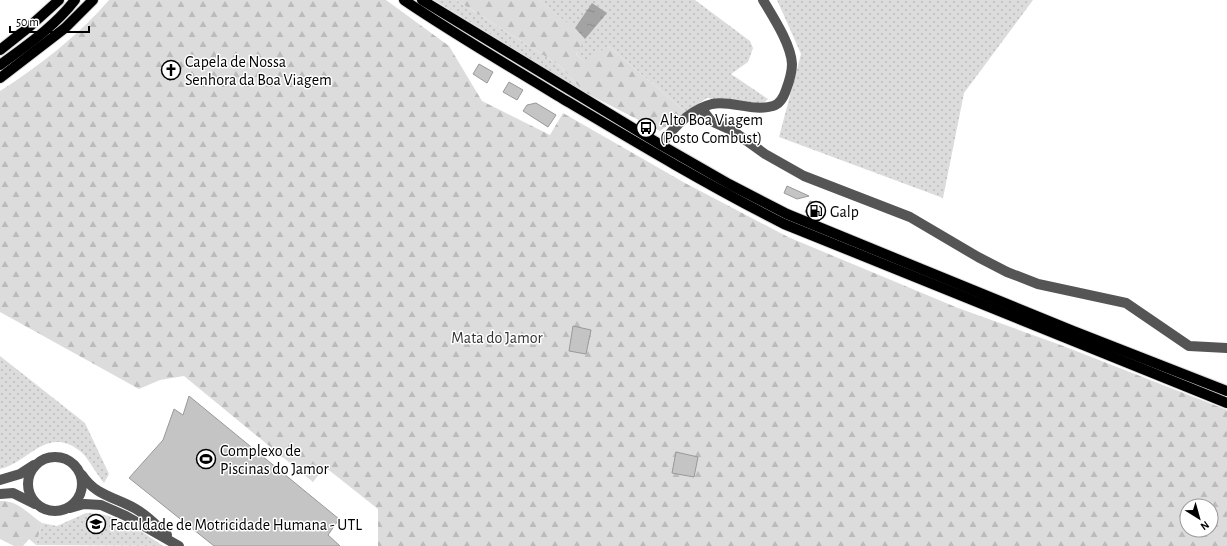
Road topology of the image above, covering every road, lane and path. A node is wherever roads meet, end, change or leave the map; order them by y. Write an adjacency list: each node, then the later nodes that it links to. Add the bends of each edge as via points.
1 (59, 0): 7 (main road)
2 (75, 0): 8 (main road, via 40,36)
3 (94, 0): 9 (main road, via 65,28)
4 (404, 0): 14 (main road, via 658,156 726,195 784,224)
5 (422, 0): 11 (main road)
6 (763, 0): 10 (street, via 778,26 792,63 791,75 783,97 774,106 748,108 721,103 711,104)
7 (0, 50)
8 (0, 65)
9 (0, 78)
10 (702, 109): 11 (street, via 671,130); 12 (street, via 711,121 733,131 765,154 804,176 910,217 978,258 1007,272 1038,284 1126,303 1189,346)
11 (661, 145): 13 (main road, via 787,214)
12 (1227, 348)
13 (1227, 391)
14 (1227, 403)
15 (39, 462): 16 (street, via 52,457 62,458 71,462); 17 (street, via 20,474); 19 (street, via 31,472 28,485 31,496)
16 (80, 472): 20 (street, via 81,493); 21 (street, via 95,490 142,513)
17 (0, 480)
18 (0, 494): 19 (street, via 13,494)
19 (38, 506): 20 (street, via 54,511)
20 (68, 508): 21 (street, via 84,504 101,505)
21 (177, 545)

